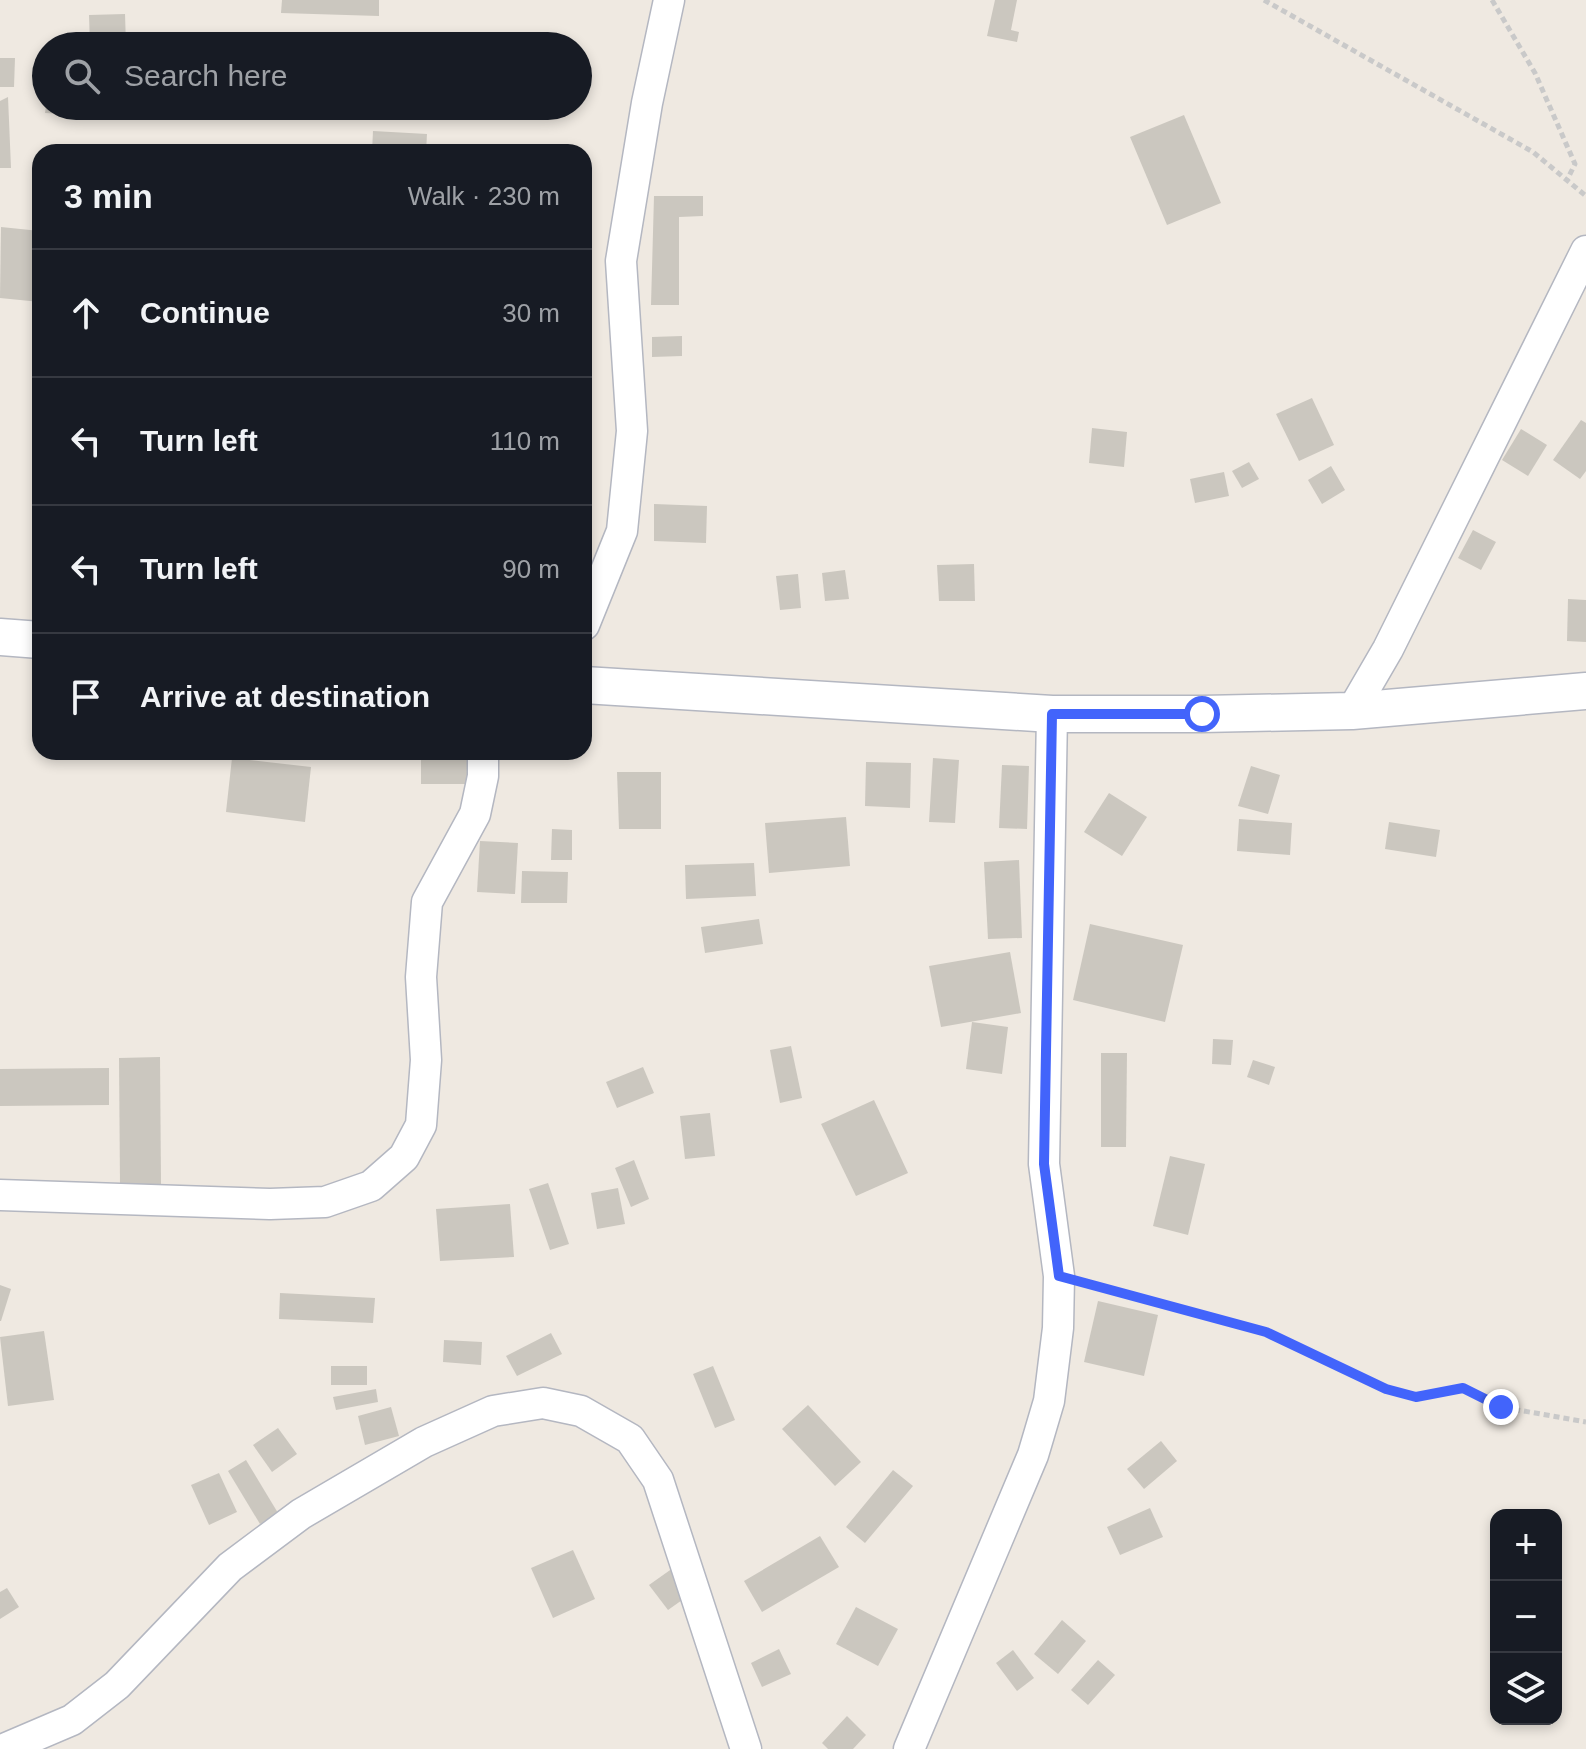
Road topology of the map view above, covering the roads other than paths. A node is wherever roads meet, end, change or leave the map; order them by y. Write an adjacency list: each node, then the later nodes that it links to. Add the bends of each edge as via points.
1 (669, 0): 3 (street, via 621,261 632,431 622,531)
2 (1586, 251): 8 (street)
3 (592, 605)
4 (0, 637): 5 (street)
5 (32, 639)
6 (592, 685): 9 (street)
7 (1586, 691): 8 (street)
8 (1352, 711): 9 (street)
9 (1052, 714): 14 (street, via 1044,1164 1059,1276 1049,1401 1033,1455)
10 (483, 760): 11 (street, via 475,814 427,902 421,1125 404,1157 371,1186 325,1202)
11 (0, 1195)
12 (4, 1749): 13 (street, via 72,1720 117,1685 230,1567 301,1514 424,1442 493,1411 543,1403 581,1411 630,1439 658,1480)
13 (746, 1749)
14 (909, 1749)

